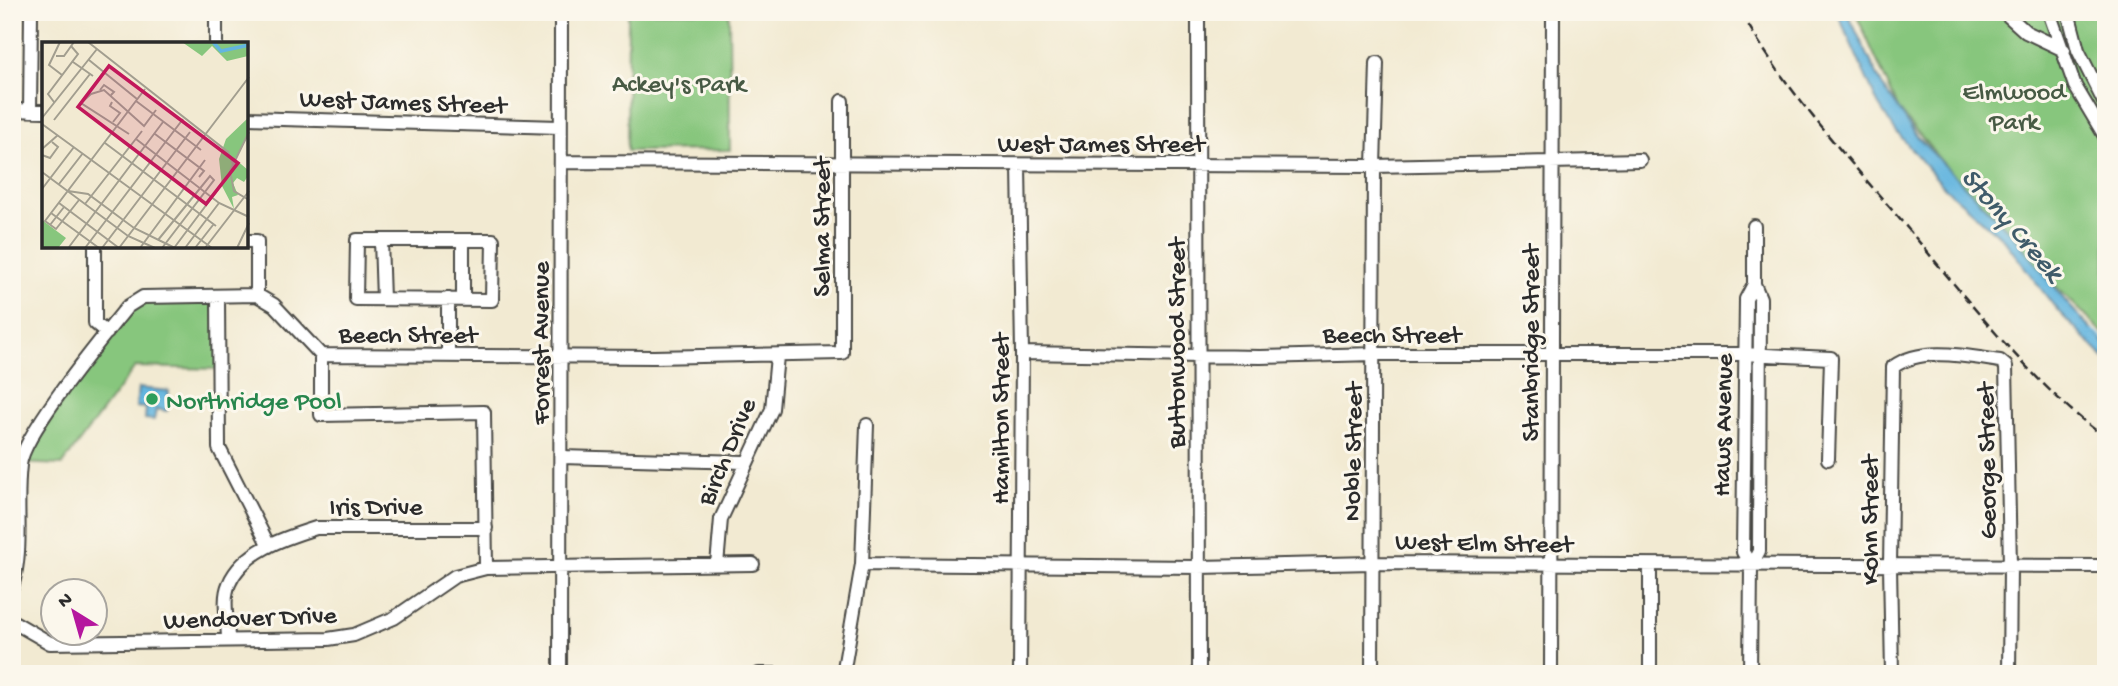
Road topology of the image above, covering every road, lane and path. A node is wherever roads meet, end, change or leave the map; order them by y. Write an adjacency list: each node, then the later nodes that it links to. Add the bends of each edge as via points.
1 (31, 12): 16 (street)
2 (216, 12): 9 (street)
3 (561, 12): 19 (street, Forrest Avenue)
4 (1198, 12): 24 (street, Buttonwood Street)
5 (1553, 12): 25 (street, Stanbridge Street)
6 (2004, 12): 11 (street, via 2026,32)
7 (2049, 12): 11 (street)
8 (2068, 12): 10 (street)
9 (216, 42)
10 (2078, 50): 11 (street); 14 (street)
11 (2061, 51): 20 (street, via 2075,86)
12 (1377, 63): 27 (street, Noble Street)
13 (842, 101): 23 (street, Selma Street)
14 (2106, 106)
15 (12, 110): 16 (street)
16 (30, 111): 17 (street)
17 (42, 111)
18 (248, 118): 19 (street, West James Street)
19 (559, 127): 22 (street, Forrest Avenue)
20 (2106, 138)
21 (1640, 160): 25 (street, West James Street)
22 (562, 162): 23 (street, West James Street); 46 (street, Forrest Avenue)
23 (844, 163): 26 (street, West James Street); 40 (street, Selma Street)
24 (1198, 164): 26 (street, West James Street); 27 (street, West James Street); 42 (street, Buttonwood Street)
25 (1553, 164): 27 (street, West James Street); 50 (street, Stanbridge Street)
26 (1019, 165): 41 (street, Hamilton Street)
27 (1374, 166): 43 (street, Noble Street)
28 (1754, 226): 33 (street, Haws Avenue)
29 (381, 240): 30 (street); 36 (street); 36 (street, via 357,240 356,299)
30 (463, 240): 38 (street); 38 (street, via 493,240 492,299)
31 (248, 241): 34 (street, via 257,241)
32 (95, 248): 39 (street, via 95,323)
33 (1754, 284): 44 (street, Haws Avenue, via 1746,299); 47 (street, Haws Avenue, via 1760,298)
34 (257, 296): 35 (street); 45 (street, Beech Street, via 274,305)
35 (218, 297): 39 (street, via 143,297 127,307); 59 (street, via 219,447)
36 (383, 299): 37 (street)
37 (448, 299): 38 (street); 48 (street)
38 (463, 299)
39 (107, 333): 74 (street, via 31,435 20,463 20,544)
40 (842, 353): 49 (street, Beech Street)
41 (1022, 353): 42 (street, Beech Street); 67 (street, Hamilton Street)
42 (1196, 354): 43 (street, Beech Street); 72 (street, Buttonwood Street)
43 (1375, 354): 50 (street, Beech Street); 60 (street, Noble Street)
44 (1745, 354): 47 (street, Beech Street); 50 (street, Beech Street); 56 (street, Haws Avenue)
45 (321, 355): 48 (street, Beech Street); 58 (street, via 321,415 484,412)
46 (561, 355): 48 (street, Beech Street); 49 (street, Beech Street); 53 (street, Forrest Avenue)
47 (1761, 355): 54 (street, Beech Street, via 1830,358); 57 (street, Haws Avenue)
48 (448, 356)
49 (777, 356): 55 (street, Birch Drive, via 772,409 761,438)
50 (1552, 356): 64 (street, Stanbridge Street)
51 (1893, 367): 69 (street, Kohn Street); 70 (street, George Street, via 1912,355 2000,361 2006,366)
52 (867, 425): 62 (street)
53 (561, 457): 55 (street); 66 (street, Forrest Avenue)
54 (1828, 459)
55 (744, 462): 63 (street, Birch Drive, via 721,519)
56 (1744, 466): 57 (street); 68 (street, Haws Avenue, via 1743,552)
57 (1761, 467): 68 (street, Haws Avenue, via 1759,551)
58 (486, 528): 59 (street, Iris Drive, via 316,528); 73 (street)
59 (270, 546): 76 (street, Iris Drive, via 252,555 228,585)
60 (1372, 563): 64 (street, West Elm Street); 72 (street, West Elm Street); 83 (street, Noble Street)
61 (753, 564): 63 (street)
62 (862, 564): 67 (street, West Elm Street); 80 (street)
63 (717, 565): 66 (street)
64 (1552, 565): 65 (street, West Elm Street); 84 (street, Stanbridge Street)
65 (1650, 565): 68 (street, West Elm Street); 85 (street)
66 (561, 566): 73 (street, Wendover Drive); 77 (street, Forrest Avenue)
67 (1021, 566): 72 (street, West Elm Street); 81 (street, Hamilton Street)
68 (1751, 566): 69 (street, West Elm Street); 86 (street, Haws Avenue)
69 (1889, 566): 70 (street, West Elm Street); 87 (street, Kohn Street)
70 (2010, 566): 71 (street, West Elm Street); 88 (street, George Street)
71 (2106, 566)
72 (1199, 567): 82 (street, Buttonwood Street)
73 (486, 568): 76 (street, Wendover Drive, via 455,576 394,618 354,635)
74 (12, 587)
75 (12, 621): 76 (street, Wendover Drive, via 50,643)
76 (228, 639)
77 (560, 674)
78 (759, 674): 79 (street)
79 (787, 674)
80 (843, 674)
81 (1020, 674)
82 (1199, 674)
83 (1372, 674)
84 (1551, 674)
85 (1650, 674)
86 (1750, 674)
87 (1892, 674)
88 (2009, 674)

